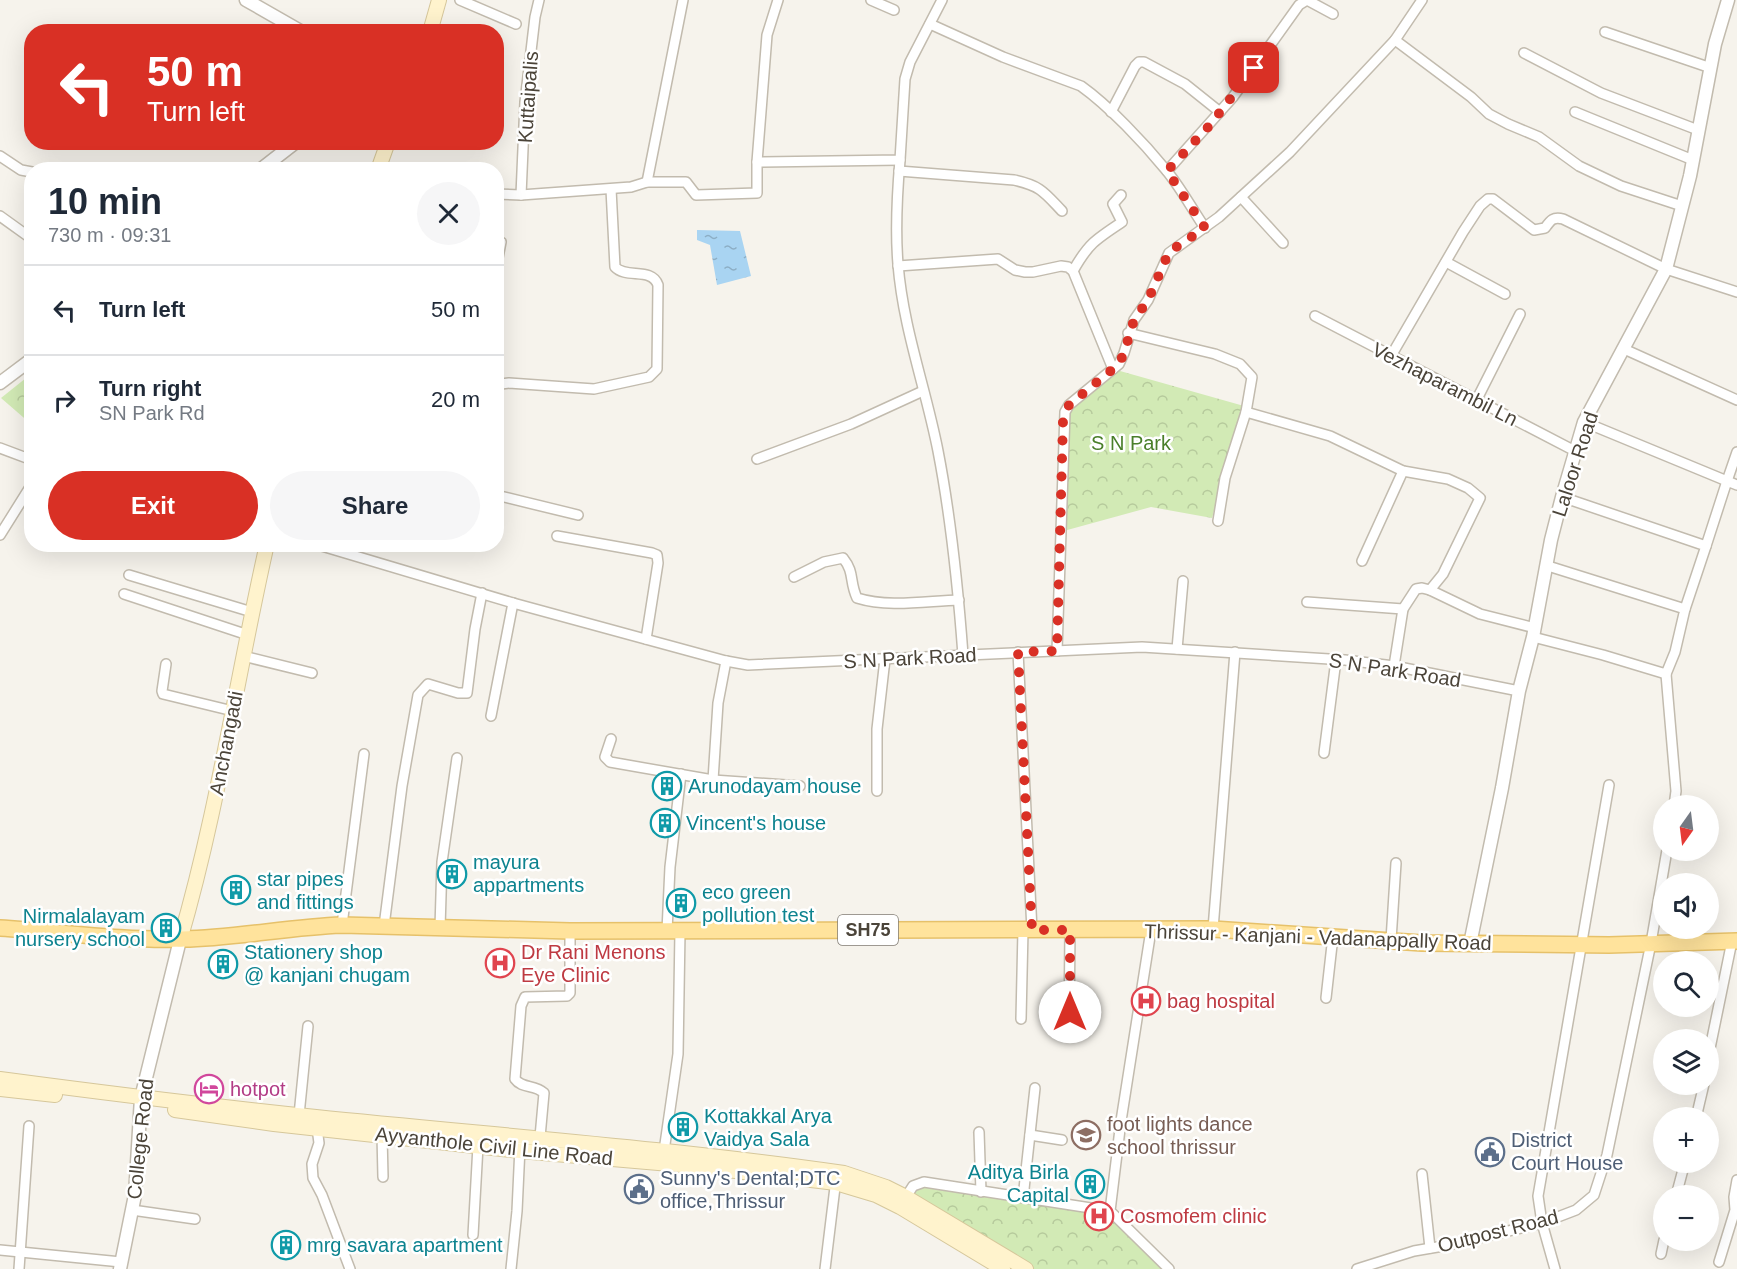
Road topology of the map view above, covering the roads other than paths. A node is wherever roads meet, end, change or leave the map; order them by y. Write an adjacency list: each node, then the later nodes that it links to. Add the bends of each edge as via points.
1 (246, 0): 14 (street)
2 (439, 0): 15 (main road)
3 (460, 0): 16 (street)
4 (539, 0): 38 (street, Kuttaipalis, via 525,102)
5 (683, 0): 35 (street)
6 (778, 0): 31 (street, via 767,35)
7 (871, 0): 12 (street)
8 (942, 0): 17 (street)
9 (1307, 0): 13 (street); 23 (street, via 1299,5)
10 (1422, 0): 19 (street)
11 (1728, 0): 21 (street, Laloor Road)
12 (894, 10)
13 (1333, 15)
14 (288, 24)
15 (432, 24)
16 (516, 24)
17 (930, 24): 22 (street, via 1081,86); 28 (street, via 905,79)
18 (1605, 32): 21 (street)
19 (1395, 40): 40 (street, via 1290,152); 41 (street, via 1489,114 1539,136 1579,166 1621,186)
20 (1524, 54): 25 (street, via 1601,93)
21 (1711, 68): 25 (street, Laloor Road)
22 (1111, 112): 23 (street, via 1139,62 1185,84); 34 (street)
23 (1220, 112): 34 (street)
24 (1575, 112): 29 (street)
25 (1698, 130): 29 (street, Laloor Road)
26 (286, 150): 30 (street)
27 (0, 156): 32 (street)
28 (900, 160): 31 (street); 33 (street)
29 (1693, 160): 41 (street, Laloor Road)
30 (270, 162)
31 (757, 162): 35 (street, via 757,193 696,195 686,182)
32 (24, 171)
33 (899, 171): 42 (street, via 1014,180 1041,189); 48 (street)
34 (1167, 171): 44 (street)
35 (646, 182): 36 (street)
36 (611, 189): 38 (street); 61 (street, via 615,267 625,273 651,276 658,285 657,369 649,377 594,389)
37 (504, 194): 38 (street)
38 (521, 195)
39 (1121, 195): 50 (street, via 1113,204 1122,222 1085,250)
40 (1241, 197): 44 (street); 46 (street)
41 (1682, 206): 49 (street, Laloor Road)
42 (1062, 211)
43 (0, 216): 45 (street)
44 (1205, 228): 55 (street, via 1169,252)
45 (24, 233)
46 (1283, 243)
47 (1446, 262): 49 (street, via 1480,206 1493,199 1534,230 1545,228 1557,217); 52 (street); 57 (street)
48 (898, 266): 50 (street, via 998,259 1025,272 1061,266); 62 (street)
49 (1666, 269): 51 (street); 56 (street, Laloor Road)
50 (1073, 271): 59 (street)
51 (1737, 291)
52 (1505, 294)
53 (1520, 314): 63 (street)
54 (1315, 316): 57 (street, Vezhaparambil Ln)
55 (1128, 333): 59 (street, via 1124,353); 65 (street, via 1240,364 1252,376)
56 (1624, 349): 64 (street); 66 (street, Laloor Road)
57 (1391, 356): 63 (street, Vezhaparambil Ln)
58 (24, 365): 60 (street)
59 (1113, 369): 103 (street, via 1069,405 1063,420)
60 (0, 382)
61 (504, 384)
62 (923, 391): 71 (street, via 851,424); 93 (street, via 938,449)
63 (1477, 399): 68 (street, Vezhaparambil Ln)
64 (1737, 400)
65 (1246, 412): 72 (street, via 1330,436); 79 (street, via 1223,485)
66 (1584, 422): 68 (street, Laloor Road); 73 (street)
67 (0, 448): 70 (street)
68 (1575, 451): 77 (street, Laloor Road)
69 (1737, 452): 73 (street)
70 (24, 457)
71 (758, 459)
72 (1403, 471): 85 (street); 90 (street, via 1448,479 1480,498 1443,574)
73 (1727, 481): 74 (street); 82 (street)
74 (1737, 485)
75 (24, 497): 80 (street)
76 (504, 497): 78 (street)
77 (1562, 497): 82 (street); 86 (street, Laloor Road)
78 (578, 515)
79 (1218, 521)
80 (0, 535)
81 (557, 536): 101 (street, via 657,555)
82 (1706, 546): 97 (street)
83 (265, 552): 98 (main road, Anchangadi)
84 (342, 552): 91 (street, S N Park Road)
85 (1362, 561)
86 (1548, 566): 97 (street); 99 (street, Laloor Road)
87 (129, 575): 98 (street)
88 (794, 577): 93 (street, via 824,562 843,558 852,569 852,588 857,598 890,603)
89 (1183, 581): 102 (street)
90 (1430, 590): 96 (street, via 1416,590); 99 (street, via 1480,614)
91 (482, 593): 95 (street, S N Park Road); 131 (street, via 466,693 428,684 418,695)
92 (123, 594): 100 (street)
93 (959, 600): 106 (street)
94 (1307, 602): 96 (street)
95 (513, 603): 101 (street, S N Park Road); 117 (street)
96 (1403, 609): 112 (street)
97 (1685, 609): 114 (street)
98 (252, 612): 100 (main road, Anchangadi)
99 (1534, 632): 114 (street); 115 (street, Laloor Road)
100 (248, 634): 107 (main road, Anchangadi)
101 (646, 639): 110 (street, S N Park Road)
102 (1177, 649): 103 (street, S N Park Road); 105 (street, S N Park Road)
103 (1057, 651): 104 (street, S N Park Road)
104 (1018, 652): 106 (street, S N Park Road); 135 (street)
105 (1235, 652): 109 (street, S N Park Road); 134 (street)
106 (963, 655): 108 (street, S N Park Road)
107 (243, 656): 113 (street); 116 (main road, Anchangadi)
108 (885, 659): 110 (street, S N Park Road, via 748,665); 126 (street, via 877,729)
109 (1336, 660): 112 (street, S N Park Road); 119 (street)
110 (726, 661): 123 (street, via 718,703)
111 (166, 664): 116 (street, via 163,694)
112 (1394, 666): 115 (street, S N Park Road)
113 (312, 673)
114 (1666, 674): 127 (street)
115 (1519, 692): 145 (street, Laloor Road)
116 (233, 711): 141 (main road, Anchangadi)
117 (491, 716)
118 (611, 739): 122 (street, via 606,760)
119 (1324, 753)
120 (364, 754): 130 (street)
121 (457, 758): 133 (street, via 442,862)
122 (681, 774): 123 (street); 138 (street, via 670,867)
123 (713, 780): 125 (street)
124 (1609, 785): 146 (street)
125 (800, 786)
126 (877, 791)
127 (1675, 795)
128 (1665, 861): 144 (street, Outpost Road)
129 (1396, 863): 142 (street)
130 (342, 926): 131 (main road, Thrissur - Kanjani - Vadanappally Road / SH75); 141 (main road, Thrissur - Kanjani - Vadanappally Road / SH75)
131 (384, 926): 133 (main road, Thrissur - Kanjani - Vadanappally Road / SH75)
132 (0, 928): 141 (main road, Thrissur - Kanjani - Vadanappally Road / SH75)
133 (440, 928): 139 (main road, Thrissur - Kanjani - Vadanappally Road / SH75)
134 (1213, 929): 137 (main road, Thrissur - Kanjani - Vadanappally Road / SH75); 140 (main road, Thrissur - Kanjani - Vadanappally Road / SH75)
135 (1028, 930): 136 (main road, Thrissur - Kanjani - Vadanappally Road / SH75); 138 (main road, Thrissur - Kanjani - Vadanappally Road / SH75); 148 (street)
136 (1070, 930): 137 (main road, Thrissur - Kanjani - Vadanappally Road / SH75); 151 (street)
137 (1150, 930): 178 (street)
138 (674, 931): 139 (main road, Thrissur - Kanjani - Vadanappally Road / SH75); 167 (street, via 678,1054)
139 (570, 932): 163 (street, via 570,993 525,997 521,1006 515,1079 544,1093)
140 (1333, 936): 142 (main road, Thrissur - Kanjani - Vadanappally Road / SH75); 147 (street)
141 (180, 940): 155 (street, College Road)
142 (1391, 940): 145 (main road, Thrissur - Kanjani - Vadanappally Road / SH75)
143 (1735, 941): 144 (main road, Thrissur - Kanjani - Vadanappally Road / SH75); 150 (street)
144 (1651, 943): 146 (main road, Thrissur - Kanjani - Vadanappally Road / SH75); 180 (street, Outpost Road, via 1594,1195 1576,1210)
145 (1470, 944): 146 (main road, Thrissur - Kanjani - Vadanappally Road / SH75)
146 (1583, 944): 180 (street, via 1538,1196)
147 (1326, 998)
148 (1021, 1019)
149 (308, 1026): 156 (street)
150 (1715, 1029)
151 (1070, 1032)
152 (0, 1079): 155 (main road)
153 (1035, 1088): 162 (street)
154 (0, 1089): 155 (main road, Ayyanthole Civil Line Road)
155 (141, 1102): 156 (main road, Ayyanthole Civil Line Road); 158 (main road, Ayyanthole Civil Line Road); 177 (street, College Road)
156 (299, 1115): 159 (main road, Ayyanthole Civil Line Road)
157 (30, 1126): 185 (street)
158 (317, 1128): 159 (main road, Ayyanthole Civil Line Road); 190 (street, via 319,1143 312,1164 313,1178)
159 (377, 1131): 161 (main road, Ayyanthole Civil Line Road); 165 (main road, Ayyanthole Civil Line Road); 170 (street)
160 (979, 1132): 174 (street)
161 (520, 1135): 163 (main road, Ayyanthole Civil Line Road); 166 (street)
162 (1030, 1135): 164 (street); 176 (street)
163 (540, 1137): 167 (main road, Ayyanthole Civil Line Road)
164 (1062, 1140)
165 (478, 1146): 166 (main road, Ayyanthole Civil Line Road); 181 (street)
166 (520, 1151): 168 (main road, Ayyanthole Civil Line Road); 191 (street)
167 (664, 1151): 168 (main road, Ayyanthole Civil Line Road)
168 (703, 1161): 171 (main road, Ayyanthole Civil Line Road)
169 (1422, 1174): 182 (street)
170 (382, 1177)
171 (836, 1178): 173 (main road, Ayyanthole Civil Line Road, via 859,1177); 192 (street)
172 (1737, 1180): 187 (street, via 1736,1210)
173 (878, 1190): 175 (main road, Ayyanthole Civil Line Road); 193 (main road, Ayyanthole Civil Line Road)
174 (981, 1192): 175 (street, via 924,1182 913,1186); 176 (street)
175 (906, 1197): 194 (main road, Ayyanthole Civil Line Road)
176 (1023, 1198): 178 (street)
177 (132, 1210): 179 (street); 188 (street, College Road)
178 (1110, 1211): 195 (street)
179 (195, 1219)
180 (1542, 1223): 182 (street, Outpost Road); 197 (street)
181 (473, 1235)
182 (1430, 1248): 196 (street, Outpost Road)
183 (0, 1250): 185 (street)
184 (1662, 1251): 186 (street)
185 (20, 1252): 188 (street); 189 (street)
186 (1661, 1254)
187 (1719, 1262)
188 (121, 1265)
189 (19, 1269)
190 (350, 1269)
191 (511, 1269)
192 (825, 1269)
193 (1003, 1269)
194 (1026, 1269)
195 (1169, 1269)
196 (1357, 1269)
197 (1555, 1269)

